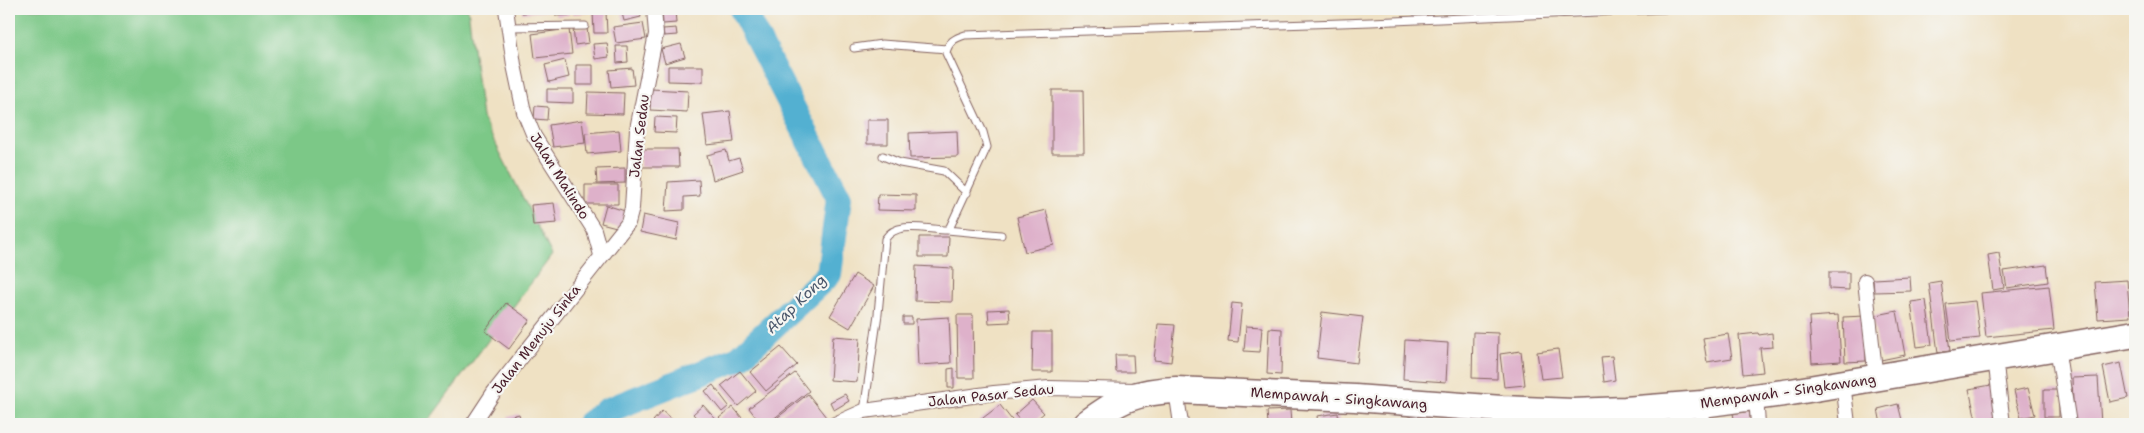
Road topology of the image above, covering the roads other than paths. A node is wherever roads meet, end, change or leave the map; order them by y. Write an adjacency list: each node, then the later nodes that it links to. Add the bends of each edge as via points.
1 (506, 9): 5 (street, Jalan Malindo)
2 (654, 9): 12 (street, Jalan Sedau, via 656,34 637,129 631,216 621,235)
3 (1665, 9): 7 (lane, via 965,35 952,40)
4 (585, 26): 5 (lane)
5 (509, 27): 12 (street, Jalan Malindo, via 524,112 534,136 594,230)
6 (854, 48): 7 (lane, via 882,44)
7 (947, 49): 9 (lane, via 946,54 984,132 987,147)
8 (883, 156): 9 (lane, via 900,163 944,171)
9 (967, 193): 10 (lane, via 954,223)
10 (946, 230): 11 (lane); 22 (lane, via 898,228 885,239)
11 (1001, 235)
12 (601, 255): 27 (street, Jalan Menuju Sinka, via 494,392)
13 (1865, 281): 17 (street)
14 (2135, 334): 15 (highway, Mempawah - Singkawang)
15 (2058, 347): 16 (highway, Mempawah - Singkawang); 34 (street)
16 (1995, 358): 17 (highway, Mempawah - Singkawang); 33 (street)
17 (1876, 378): 18 (highway, Mempawah - Singkawang)
18 (1843, 383): 21 (highway, Mempawah - Singkawang); 32 (street)
19 (1176, 390): 20 (highway, Mempawah - Singkawang); 24 (highway, Mempawah - Singkawang, via 1346,398); 30 (street)
20 (1150, 391): 22 (street, Jalan Pasar Sedau, via 1049,388); 29 (highway, Mempawah - Singkawang, via 1128,397)
21 (1756, 397): 23 (highway, Mempawah - Singkawang); 31 (street)
22 (864, 411): 28 (street, Jalan Pasar Sedau)
23 (1702, 414): 25 (highway, Mempawah - Singkawang)
24 (1504, 417): 26 (highway, Mempawah - Singkawang)
25 (1626, 417): 26 (highway, Mempawah - Singkawang)
26 (1574, 418)
27 (473, 424)
28 (835, 424)
29 (1086, 424)
30 (1181, 424)
31 (1758, 424)
32 (1848, 424)
33 (2003, 424)
34 (2069, 424)

